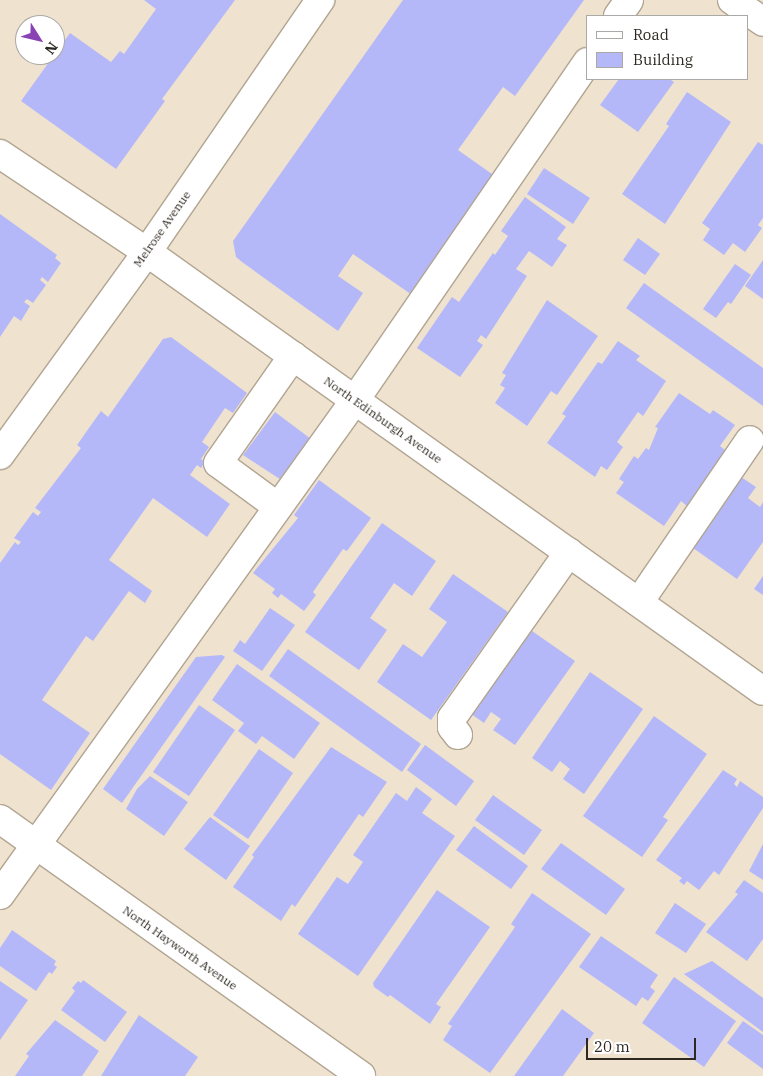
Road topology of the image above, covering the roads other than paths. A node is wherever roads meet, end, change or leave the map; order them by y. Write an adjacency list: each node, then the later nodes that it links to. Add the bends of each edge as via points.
1 (320, 0): 8 (street, Melrose Avenue)
2 (630, 0): 4 (street)
3 (732, 0): 5 (street)
4 (619, 15)
5 (763, 22)
6 (586, 63): 10 (street)
7 (0, 154): 8 (street, North Edinburgh Avenue)
8 (147, 252): 9 (street, North Edinburgh Avenue); 12 (street, Melrose Avenue)
9 (293, 356): 10 (street, North Edinburgh Avenue); 13 (street, via 218,463)
10 (355, 400): 13 (street); 14 (street, North Edinburgh Avenue)
11 (750, 440): 15 (street)
12 (0, 455)
13 (278, 507): 19 (street)
14 (569, 552): 15 (street, North Edinburgh Avenue); 17 (street, via 452,718 452,727)
15 (639, 602): 16 (street, North Edinburgh Avenue)
16 (763, 691)
17 (458, 735)
18 (0, 819): 19 (street, North Hayworth Avenue)
19 (35, 844): 20 (street); 21 (street, North Hayworth Avenue)
20 (0, 895)
21 (361, 1076)

